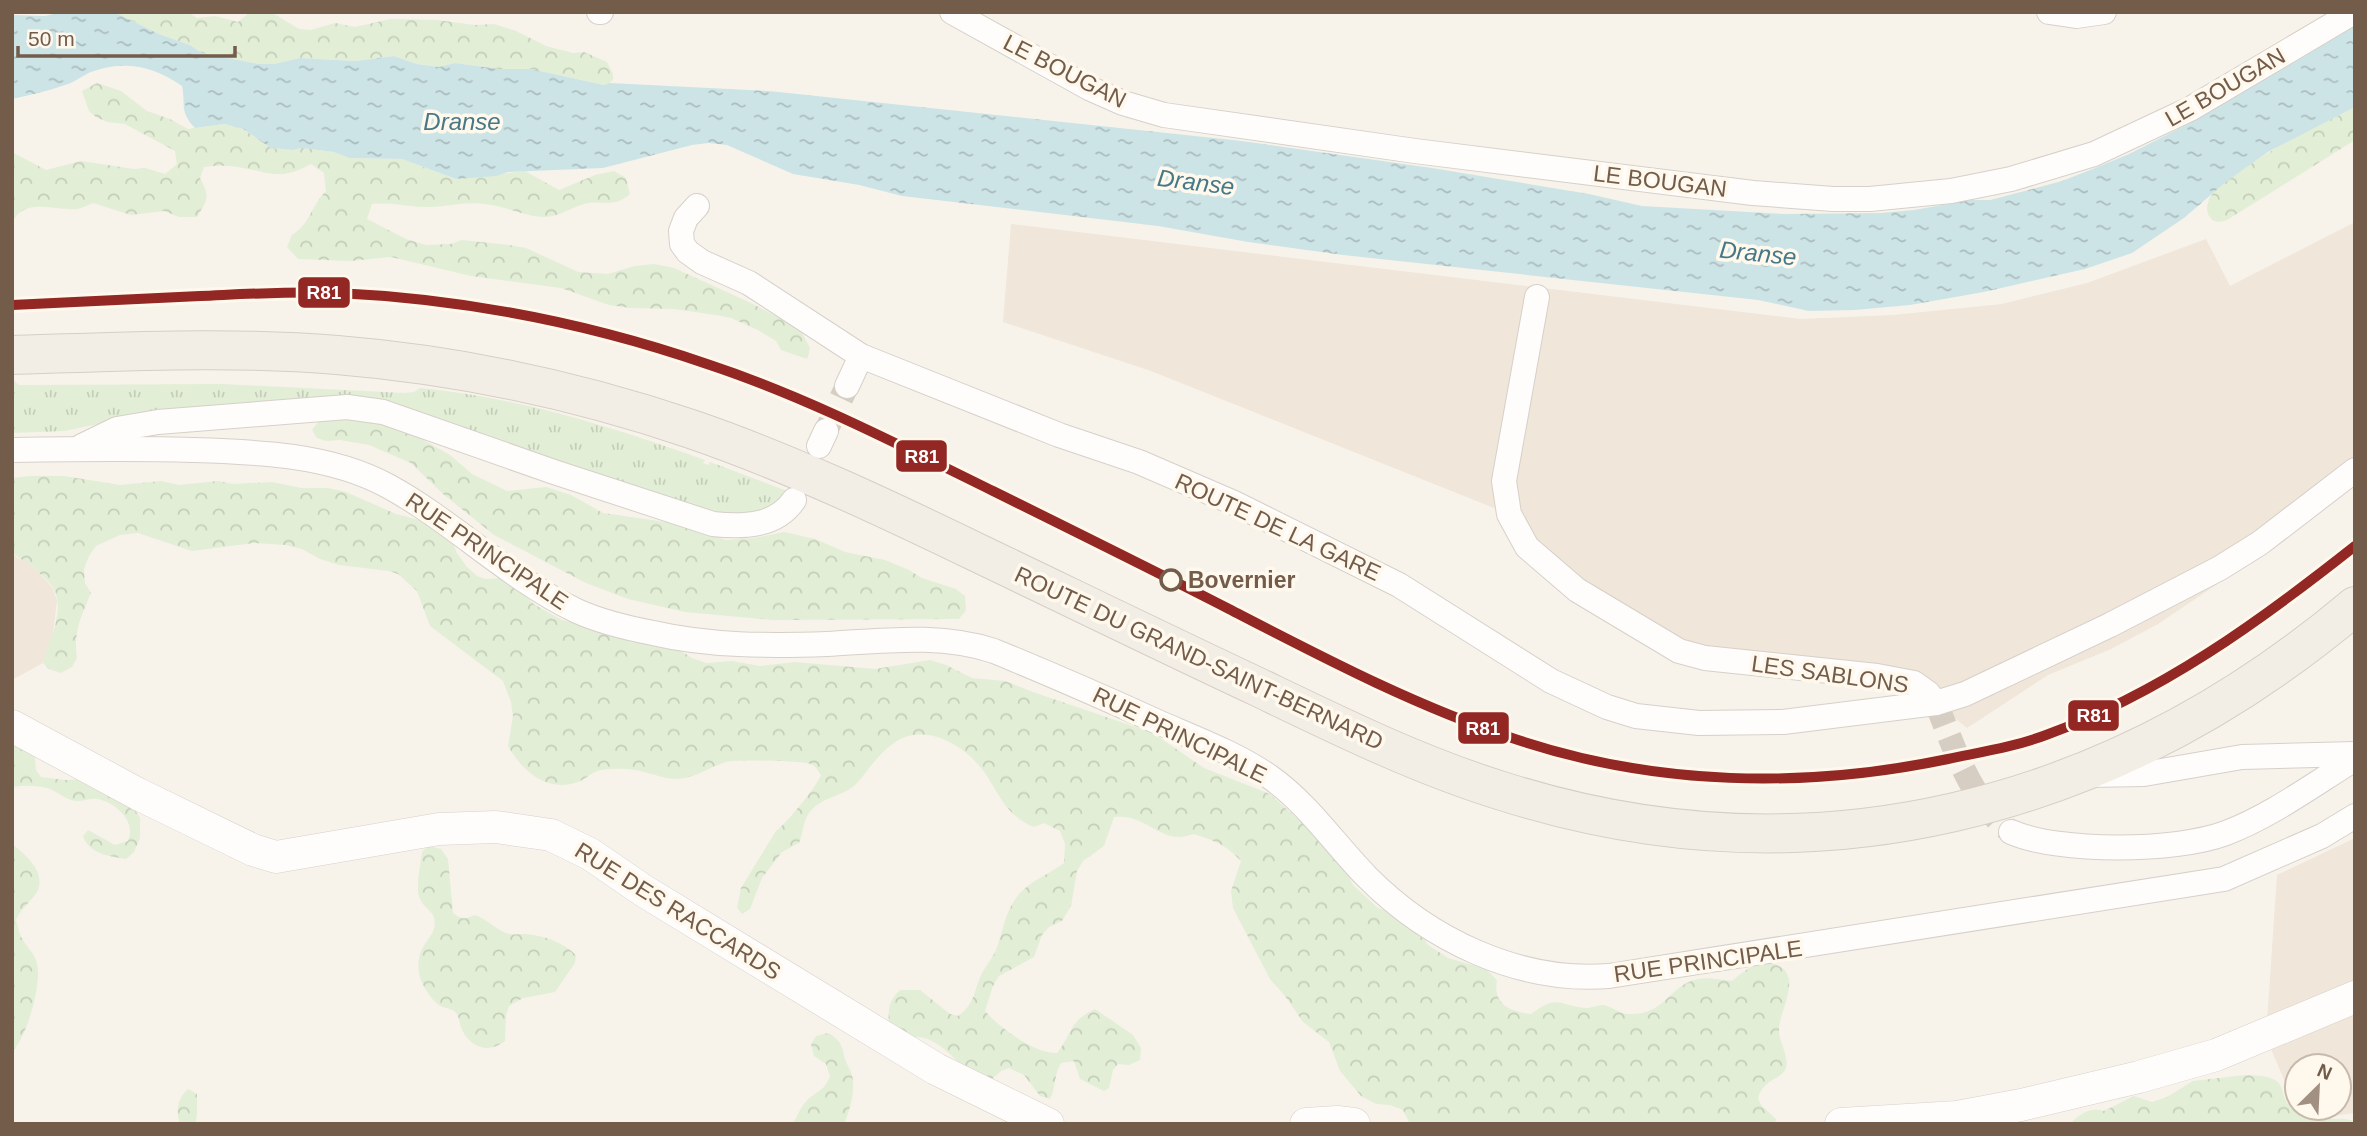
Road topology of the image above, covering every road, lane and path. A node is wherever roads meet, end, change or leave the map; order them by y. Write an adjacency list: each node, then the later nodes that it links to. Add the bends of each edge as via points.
1 (952, 12): 4 (street, LE BOUGAN, via 1089,88 1164,116 1741,192 1845,199 1951,191 2094,154 2190,109)
2 (2049, 12): 3 (street, via 2076,16)
3 (2104, 12)
4 (2354, 12)
5 (697, 206): 8 (street, ROUTE DE LA GARE, via 685,218 681,231 682,244 695,259 749,283)
6 (1537, 297): 15 (street, LES SABLONS, via 1504,481 1509,514 1527,547 1577,590 1679,651 1914,683)
7 (12, 355): 18 (main road, ROUTE DU GRAND-SAINT-BERNARD, via 190,351 338,355 506,378 629,409 755,452 871,502 1397,751 1500,791 1592,814 1740,833 1857,829 1950,813)
8 (861, 356): 9 (street); 15 (street, ROUTE DE LA GARE, via 1234,503 1399,585 1551,681 1607,707 1636,716 1737,723 1823,718)
9 (847, 386)
10 (77, 449): 11 (street, RUE PRINCIPALE); 13 (street, via 117,429 158,422 347,407 383,412 713,524 738,526 769,520); 19 (street, RUE PRINCIPALE, via 234,452 353,471 412,500 551,597 591,616 656,634 771,645 942,639 994,651 1270,777 1408,913 1474,951 1556,976 1609,976 2224,879 2322,836)
11 (12, 450)
12 (2355, 470): 15 (street, LES SABLONS, via 2220,568 1965,694)
13 (794, 500)
14 (2355, 606): 18 (main road, ROUTE DU GRAND-SAINT-BERNARD, via 2225,700 2140,748)
15 (1936, 703)
16 (12, 726): 22 (street, RUE DES RACCARDS, via 230,839 276,857 439,829 496,827 551,835 590,854 936,1069)
17 (2355, 757): 18 (street, via 2242,757 2144,774); 20 (street, via 2248,823 2206,839 2073,846 2029,840)
18 (2076, 776)
19 (2355, 816)
20 (2011, 832)
21 (2355, 997): 25 (street, via 2216,1055 2139,1077 1956,1117)
22 (1048, 1124)
23 (1307, 1124): 24 (street)
24 (1354, 1124)
25 (1841, 1124)

